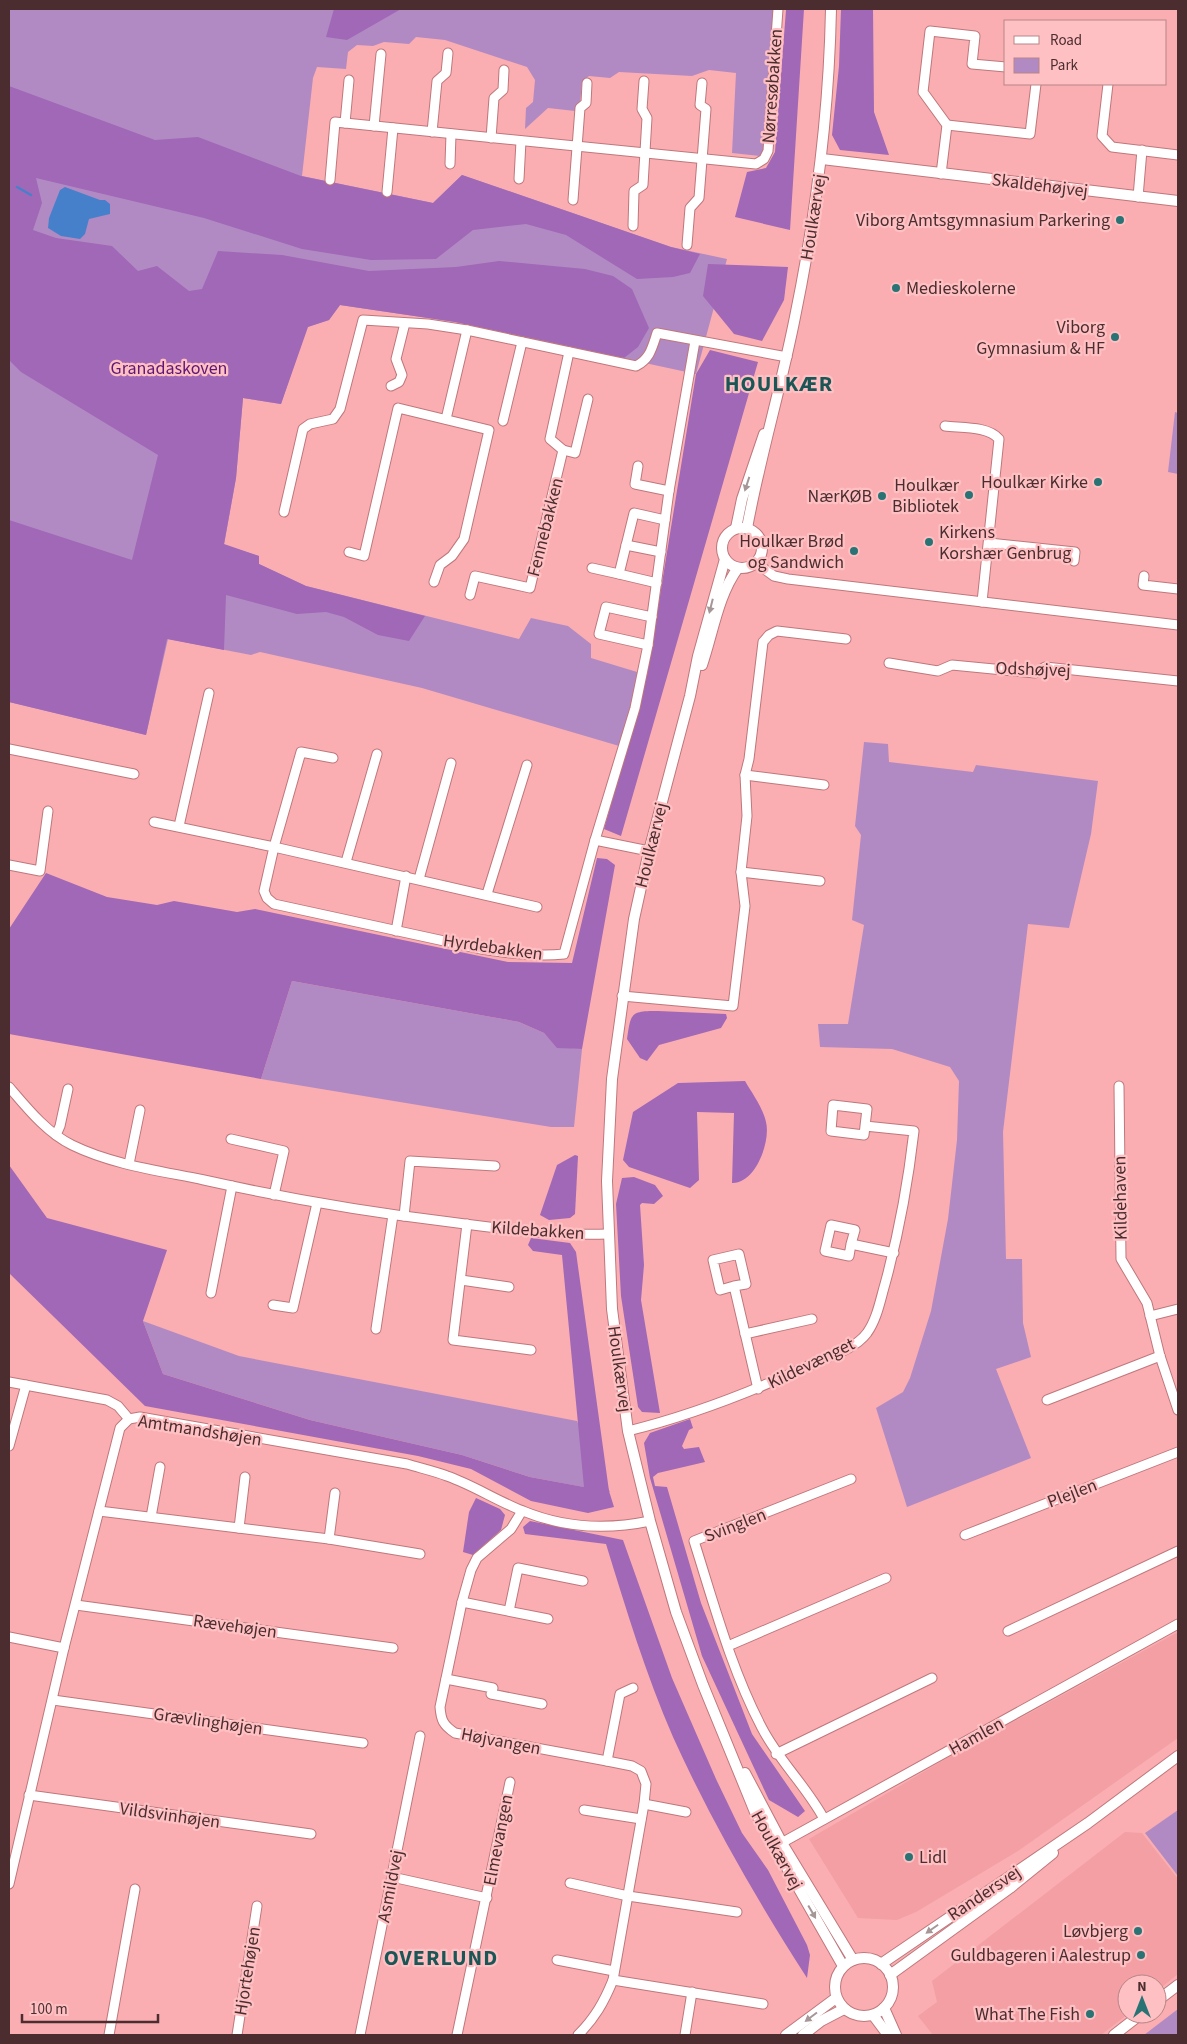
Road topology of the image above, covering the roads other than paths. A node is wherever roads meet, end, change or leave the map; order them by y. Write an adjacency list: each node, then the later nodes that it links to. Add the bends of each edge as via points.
1 (778, 9): 25 (street, Nørresøbakken, via 768,151 764,159 756,164)
2 (831, 9): 26 (street, Houlkærvej)
3 (448, 53): 17 (street, via 446,73 437,81)
4 (381, 54): 15 (street)
5 (1004, 68): 14 (street, via 972,64 975,36 930,31 923,92)
6 (504, 70): 19 (street, via 503,90 494,98)
7 (348, 80): 13 (street)
8 (644, 81): 23 (street, via 642,109 647,118)
9 (588, 83): 21 (street, via 586,103 580,108)
10 (702, 83): 25 (street, via 700,105 706,109)
11 (1036, 85): 14 (street, via 1030,134)
12 (1108, 85): 22 (street, via 1102,136 1112,147)
13 (345, 123): 15 (street, Nørresøbakken); 30 (street, via 335,122)
14 (946, 125): 28 (street)
15 (374, 126): 16 (street, Nørresøbakken)
16 (393, 128): 17 (street, Nørresøbakken); 31 (street)
17 (432, 132): 18 (street, Nørresøbakken)
18 (451, 134): 19 (street, Nørresøbakken); 27 (street)
19 (490, 138): 20 (street, Nørresøbakken)
20 (521, 141): 21 (street, Nørresøbakken); 29 (street)
21 (577, 147): 23 (street, Nørresøbakken); 33 (street)
22 (1142, 150): 24 (street); 32 (street)
23 (644, 153): 25 (street, Nørresøbakken); 35 (street, via 643,185 634,192)
24 (1178, 155)
25 (702, 159): 36 (street, via 699,198 690,208)
26 (822, 159): 28 (street, Skaldehøjvej); 42 (street, Houlkærvej, via 812,232)
27 (450, 164)
28 (941, 174): 32 (street, Skaldehøjvej)
29 (519, 179)
30 (330, 180)
31 (387, 192)
32 (1138, 197): 34 (street, Skaldehøjvej)
33 (574, 200)
34 (1178, 201)
35 (633, 226)
36 (687, 245)
37 (405, 323): 38 (street); 43 (street, via 396,359 402,375 399,382); 52 (street, via 363,320 340,410 333,419 310,424 303,429)
38 (467, 330): 40 (street); 45 (street)
39 (695, 341): 41 (street, via 657,334 650,353 644,362 636,366); 42 (street); 51 (street)
40 (522, 342): 41 (street); 46 (street)
41 (568, 352): 49 (street, via 550,439)
42 (787, 357): 47 (street, Houlkærvej)
43 (391, 386)
44 (588, 399): 49 (street, via 575,453)
45 (446, 419): 58 (street, via 398,408 364,556); 67 (street, via 488,430 464,539 452,556 440,565)
46 (503, 421)
47 (770, 422): 54 (street, Houlkærvej, one-way to 54, via 742,499); 55 (street, Houlkærvej)
48 (946, 426): 56 (street, via 986,431 1000,439)
49 (563, 450): 70 (street, Fennebakken, via 530,588 475,576)
50 (638, 466): 51 (street, via 635,484)
51 (669, 491): 53 (street)
52 (284, 512)
53 (665, 520): 57 (street, via 634,513); 59 (street)
54 (736, 528): 55 (street); 60 (street, via 723,541)
55 (747, 528): 62 (street, via 758,536 762,546)
56 (989, 543): 61 (street, via 1075,552); 71 (street)
57 (626, 544): 59 (street); 65 (street)
58 (349, 552)
59 (661, 552): 68 (street)
60 (725, 559): 64 (street); 79 (street, Houlkærvej, one-way to 79)
61 (1074, 561)
62 (756, 563): 64 (street); 71 (street, via 774,576 788,579)
63 (592, 568): 65 (street)
64 (738, 568): 79 (street, Houlkærvej, via 728,586)
65 (619, 574): 68 (street)
66 (1144, 576): 69 (street, via 1143,584)
67 (434, 582)
68 (657, 583): 72 (street)
69 (1178, 589)
70 (470, 595)
71 (982, 602): 73 (street)
72 (652, 617): 75 (street); 75 (street, via 606,607 599,634)
73 (1178, 625)
74 (846, 639): 86 (street, via 777,631 763,642)
75 (648, 645): 91 (street, Hyrdebakken, via 635,708)
76 (889, 663): 77 (street, Odshøjvej, via 938,671 952,665 1035,673 1045,667)
77 (1178, 681)
78 (209, 693): 90 (street)
79 (690, 696): 93 (street, Houlkærvej)
80 (9, 749): 85 (street)
81 (377, 754): 94 (street)
82 (333, 758): 92 (street, Hyrdebakken, via 301,752)
83 (451, 763): 98 (street)
84 (528, 765): 100 (street)
85 (134, 774)
86 (745, 775): 87 (street); 96 (street, via 747,816)
87 (824, 785)
88 (48, 811): 95 (street, via 40,871)
89 (154, 822): 90 (street)
90 (179, 826): 92 (street)
91 (595, 840): 93 (street); 102 (street, Hyrdebakken, via 564,954 508,953)
92 (274, 847): 94 (street); 102 (street, Hyrdebakken, via 264,891 274,904)
93 (649, 851): 103 (street, Houlkærvej)
94 (346, 862): 97 (street)
95 (9, 865)
96 (741, 872): 99 (street); 103 (street, via 745,906 733,1006)
97 (406, 876): 98 (street); 102 (street)
98 (419, 879): 100 (street)
99 (820, 881)
100 (487, 894): 101 (street)
101 (537, 907)
102 (396, 931)
103 (622, 996): 119 (street, Houlkærvej, via 612,1079)
104 (1119, 1086): 128 (street, Kildehaven, via 1121,1259 1147,1303)
105 (9, 1087): 109 (street, Kildebakken)
106 (68, 1090): 109 (street)
107 (140, 1110): 111 (street)
108 (865, 1126): 108 (street, Kildevænget, via 867,1109 833,1105 830,1131 864,1135); 121 (street, Kildevænget, via 914,1131)
109 (56, 1135): 111 (street, Kildebakken, via 91,1154)
110 (231, 1139): 114 (street, via 284,1151)
111 (129, 1164): 113 (street, Kildebakken)
112 (495, 1166): 117 (street, via 410,1161)
113 (232, 1186): 114 (street, Kildebakken); 125 (street)
114 (274, 1195): 115 (street, Kildebakken)
115 (317, 1203): 116 (street, Kildebakken); 126 (street, via 293,1308)
116 (393, 1215): 117 (street, Kildebakken); 130 (street)
117 (404, 1216): 118 (street, Kildebakken)
118 (467, 1224): 119 (street, Kildebakken, via 541,1233); 122 (street, Kildebakken)
119 (608, 1234): 140 (street, Houlkærvej, via 612,1309)
120 (851, 1244): 121 (street)
121 (894, 1253): 136 (street, Kildevænget, via 876,1318 863,1338)
122 (461, 1280): 124 (street); 132 (street, Kildebakken, via 453,1340)
123 (734, 1286): 123 (street, via 720,1290 713,1260 739,1254 746,1284); 131 (street, Kildevænget)
124 (509, 1287)
125 (211, 1293)
126 (273, 1305)
127 (1178, 1309): 128 (street)
128 (1150, 1316): 133 (street)
129 (812, 1319): 131 (street)
130 (376, 1329)
131 (745, 1334): 136 (street, Kildevænget)
132 (531, 1350)
133 (1160, 1356): 137 (street); 138 (street)
134 (9, 1382): 135 (street)
135 (26, 1385): 139 (street, via 106,1400 118,1406); 141 (street)
136 (758, 1389): 140 (street, Kildevænget, via 672,1420)
137 (1047, 1400)
138 (1177, 1405)
139 (129, 1419): 147 (street, Amtmandshøjen, via 120,1428); 148 (street, Amtmandshøjen, via 140,1417 407,1464 448,1476)
140 (628, 1431): 150 (street, Houlkærvej)
141 (9, 1446)
142 (1178, 1452): 152 (street, Plejlen)
143 (160, 1467): 149 (street)
144 (245, 1477): 151 (street)
145 (851, 1479): 165 (street, Svinglen, via 694,1541)
146 (335, 1493): 153 (street)
147 (99, 1511): 149 (street); 159 (street, Amtmandshøjen)
148 (522, 1511): 150 (street, Amtmandshøjen, via 550,1521 579,1526 629,1525); 158 (street, Højvangen, via 511,1529 477,1558)
149 (151, 1517): 151 (street)
150 (650, 1521): 187 (street, Houlkærvej, via 676,1612 754,1812)
151 (239, 1528): 153 (street)
152 (965, 1535)
153 (329, 1539): 155 (street)
154 (1178, 1551): 163 (street)
155 (420, 1554)
156 (886, 1578): 165 (street)
157 (583, 1581): 160 (street, via 518,1568)
158 (462, 1602): 160 (street); 169 (street, Højvangen)
159 (76, 1605): 166 (street, Amtmandshøjen); 167 (street, Rævehøjen)
160 (509, 1611): 161 (street)
161 (548, 1619)
162 (1178, 1624): 184 (street, Hamlen)
163 (1008, 1631)
164 (9, 1637): 166 (street)
165 (728, 1646): 175 (street, Svinglen, via 745,1692)
166 (64, 1648): 171 (street, Amtmandshøjen)
167 (393, 1648)
168 (932, 1678): 175 (street)
169 (446, 1679): 172 (street, via 493,1688 491,1694); 177 (street, Højvangen, via 440,1718 444,1726 454,1732)
170 (633, 1688): 177 (street, via 620,1694)
171 (53, 1700): 174 (street, Grævlinghøjen); 179 (street, Amtmandshøjen)
172 (542, 1704)
173 (420, 1736): 188 (street, Asmildvej)
174 (363, 1743)
175 (776, 1754): 184 (street, Svinglen, via 819,1808)
176 (1178, 1756): 185 (street, Randersvej)
177 (607, 1761): 180 (street, Højvangen, via 641,1771 646,1784)
178 (510, 1782): 193 (street, Elmevangen)
179 (29, 1795): 186 (street, Vildsvinhøjen); 190 (street, Amtmandshøjen)
180 (644, 1804): 182 (street); 183 (street, Højvangen)
181 (584, 1810): 183 (street)
182 (686, 1812)
183 (641, 1819): 192 (street, Højvangen)
184 (824, 1819): 187 (street, Hamlen)
185 (1088, 1822): 198 (street, Randersvej, one-way to 198); 201 (street, Randersvej, via 1016,1883)
186 (311, 1834)
187 (778, 1845): 197 (street, Houlkærvej); 199 (street, Houlkærvej, one-way to 199)
188 (392, 1877): 193 (street, Elmevangen); 213 (street, Asmildvej)
189 (570, 1883): 192 (street)
190 (9, 1884)
191 (134, 1889): 211 (street)
192 (628, 1896): 195 (street); 200 (street, Højvangen)
193 (486, 1898): 214 (street, Elmevangen)
194 (258, 1906): 212 (street, Hjortehøjen)
195 (737, 1912)
196 (557, 1960): 200 (street)
197 (853, 1960): 198 (street, via 865,1958); 199 (street)
198 (881, 1964): 201 (street)
199 (843, 1966): 205 (street, via 835,1981)
200 (614, 1975): 203 (street); 215 (street, Højvangen, via 605,2001 594,2019)
201 (890, 1975): 207 (street, via 892,1992)
202 (1178, 1985): 204 (street)
203 (692, 1992): 206 (street); 216 (street)
204 (1167, 1993)
205 (836, 1998): 208 (street); 217 (street, one-way to 217)
206 (763, 2004)
207 (884, 2008): 209 (street); 220 (street)
208 (844, 2009): 209 (street, via 858,2016); 218 (street)
209 (873, 2015): 219 (street)
210 (1128, 2024): 221 (street)
211 (109, 2035)
212 (237, 2035)
213 (360, 2035)
214 (457, 2035)
215 (578, 2035)
216 (685, 2035)
217 (786, 2035)
218 (803, 2035)
219 (888, 2035)
220 (896, 2035)
221 (1114, 2035)

